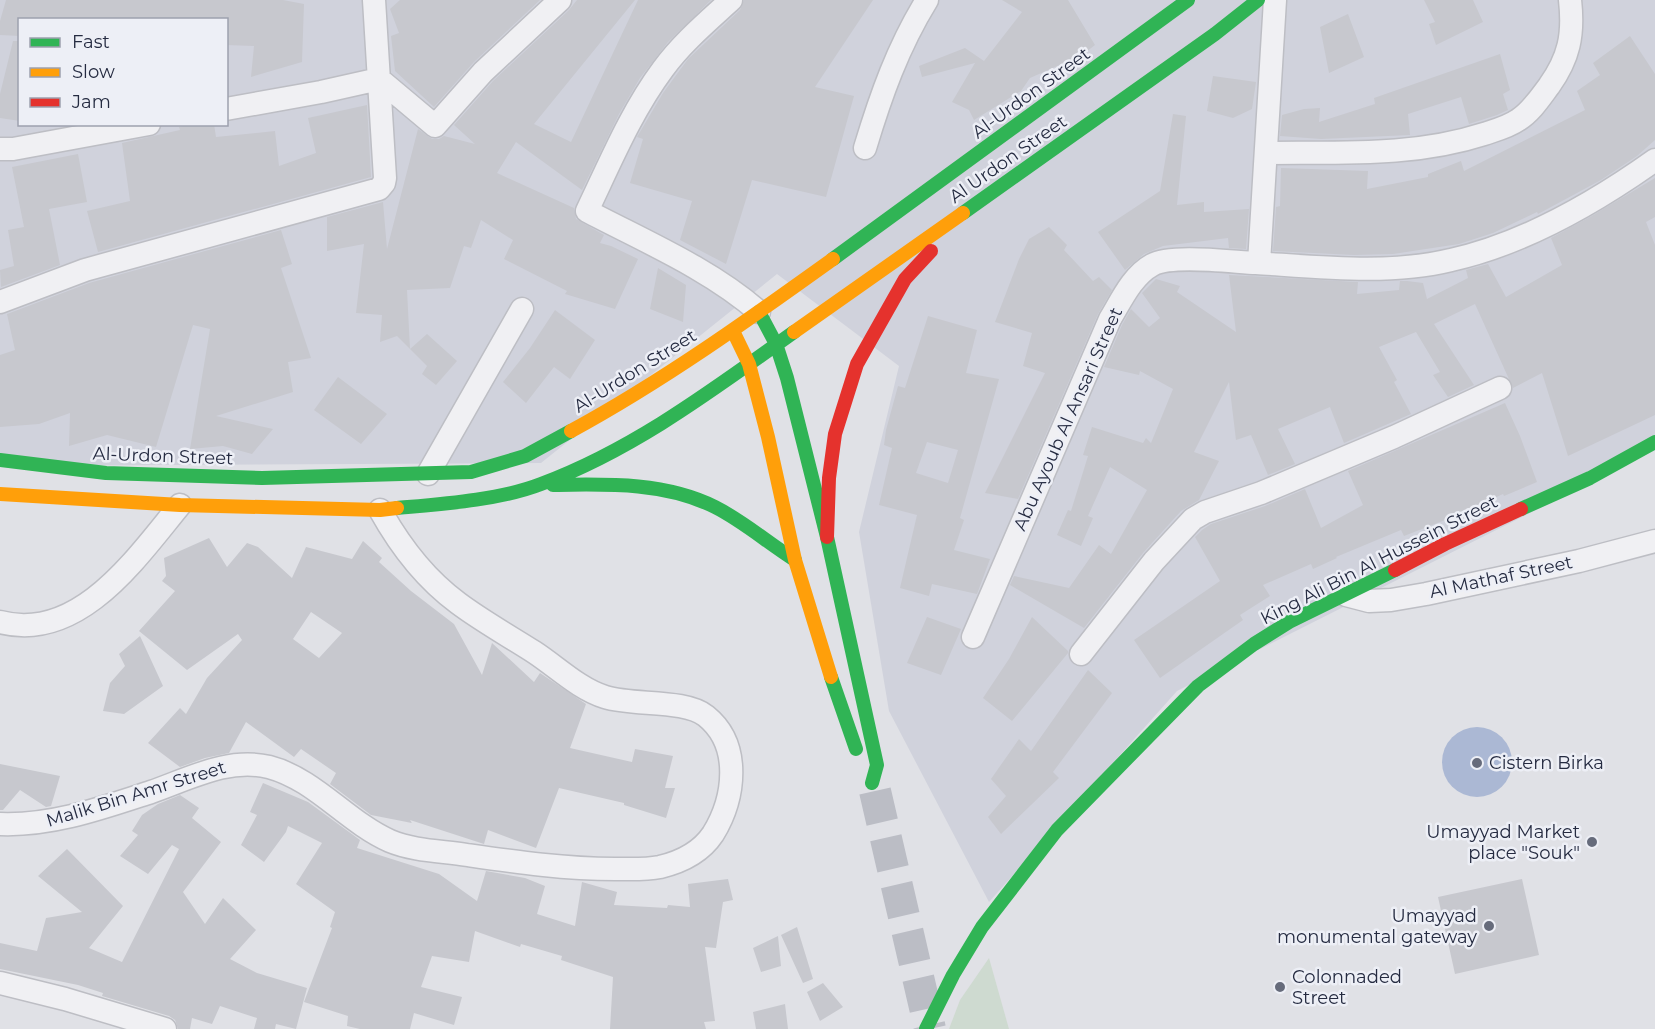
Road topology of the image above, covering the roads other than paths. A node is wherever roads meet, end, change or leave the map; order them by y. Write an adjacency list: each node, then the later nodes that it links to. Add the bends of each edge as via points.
1 (374, 0): 9 (street)
2 (560, 0): 9 (street, via 483,72 435,126)
3 (730, 0): 20 (street, via 662,70 631,120 587,211 712,278)
4 (927, 0): 12 (street, via 900,47)
5 (1258, 0): 16 (main road, Al Urdon Street)
6 (1275, 0): 14 (street)
7 (1570, 0): 14 (street, via 1572,36 1567,54 1530,110 1511,124 1456,143 1404,151)
8 (1184, 1): 20 (main road, Al-Urdon Street)
9 (379, 79): 10 (street); 18 (street, via 385,178 374,191 85,270)
10 (228, 109)
11 (138, 126): 13 (street)
12 (865, 148)
13 (0, 149)
14 (1266, 153): 17 (street)
15 (1655, 160): 17 (street, Abu Ayoub Al Ansari Street, via 1555,221 1451,261 1374,268)
16 (973, 206): 22 (main road, Al Urdon Street); 32 (main road, via 905,279 856,364 836,434 829,478)
17 (1259, 263): 37 (street, Abu Ayoub Al Ansari Street, via 1157,263 1134,282 1101,339)
18 (0, 302)
19 (522, 309): 27 (street)
20 (759, 312): 21 (main road, Al-Urdon Street); 22 (main road)
21 (733, 331): 23 (main road); 27 (main road, Al-Urdon Street, via 619,405 525,456 471,472)
22 (776, 344): 23 (main road); 32 (main road)
23 (749, 364): 28 (main road, via 602,458); 34 (main road)
24 (1500, 388): 38 (street, via 1394,437 1192,519)
25 (1655, 442): 35 (main road, King Ali Bin Al Hussein Street, via 1590,478 1445,544)
26 (0, 460): 27 (main road, Al-Urdon Street, via 106,473 262,478)
27 (428, 474)
28 (539, 484): 31 (main road, via 503,494); 34 (main road, via 619,485 683,495 742,523)
29 (0, 494): 30 (main road)
30 (180, 505): 31 (main road); 36 (street, via 129,567 95,598 66,616 44,622)
31 (380, 510): 39 (street, Malik Bin Amr Street, via 412,559 456,602 585,688 606,697 680,706 704,714 719,729 729,748 730,783 726,808 704,847 660,867 642,869 554,868 425,850 392,841 363,825 295,777 247,764 217,768 70,817)
32 (827, 537): 34 (main road, via 877,765 874,787 842,711)
33 (1655, 541): 35 (street, Al Mathaf Street, via 1426,594 1369,601)
34 (795, 560)
35 (1346, 595): 42 (main road, King Ali Bin Al Hussein Street, via 1289,622 1198,686 1057,830 982,927)
36 (0, 622)
37 (973, 637)
38 (1081, 654)
39 (0, 824)
40 (0, 983): 41 (street)
41 (165, 1029)
42 (926, 1029)

